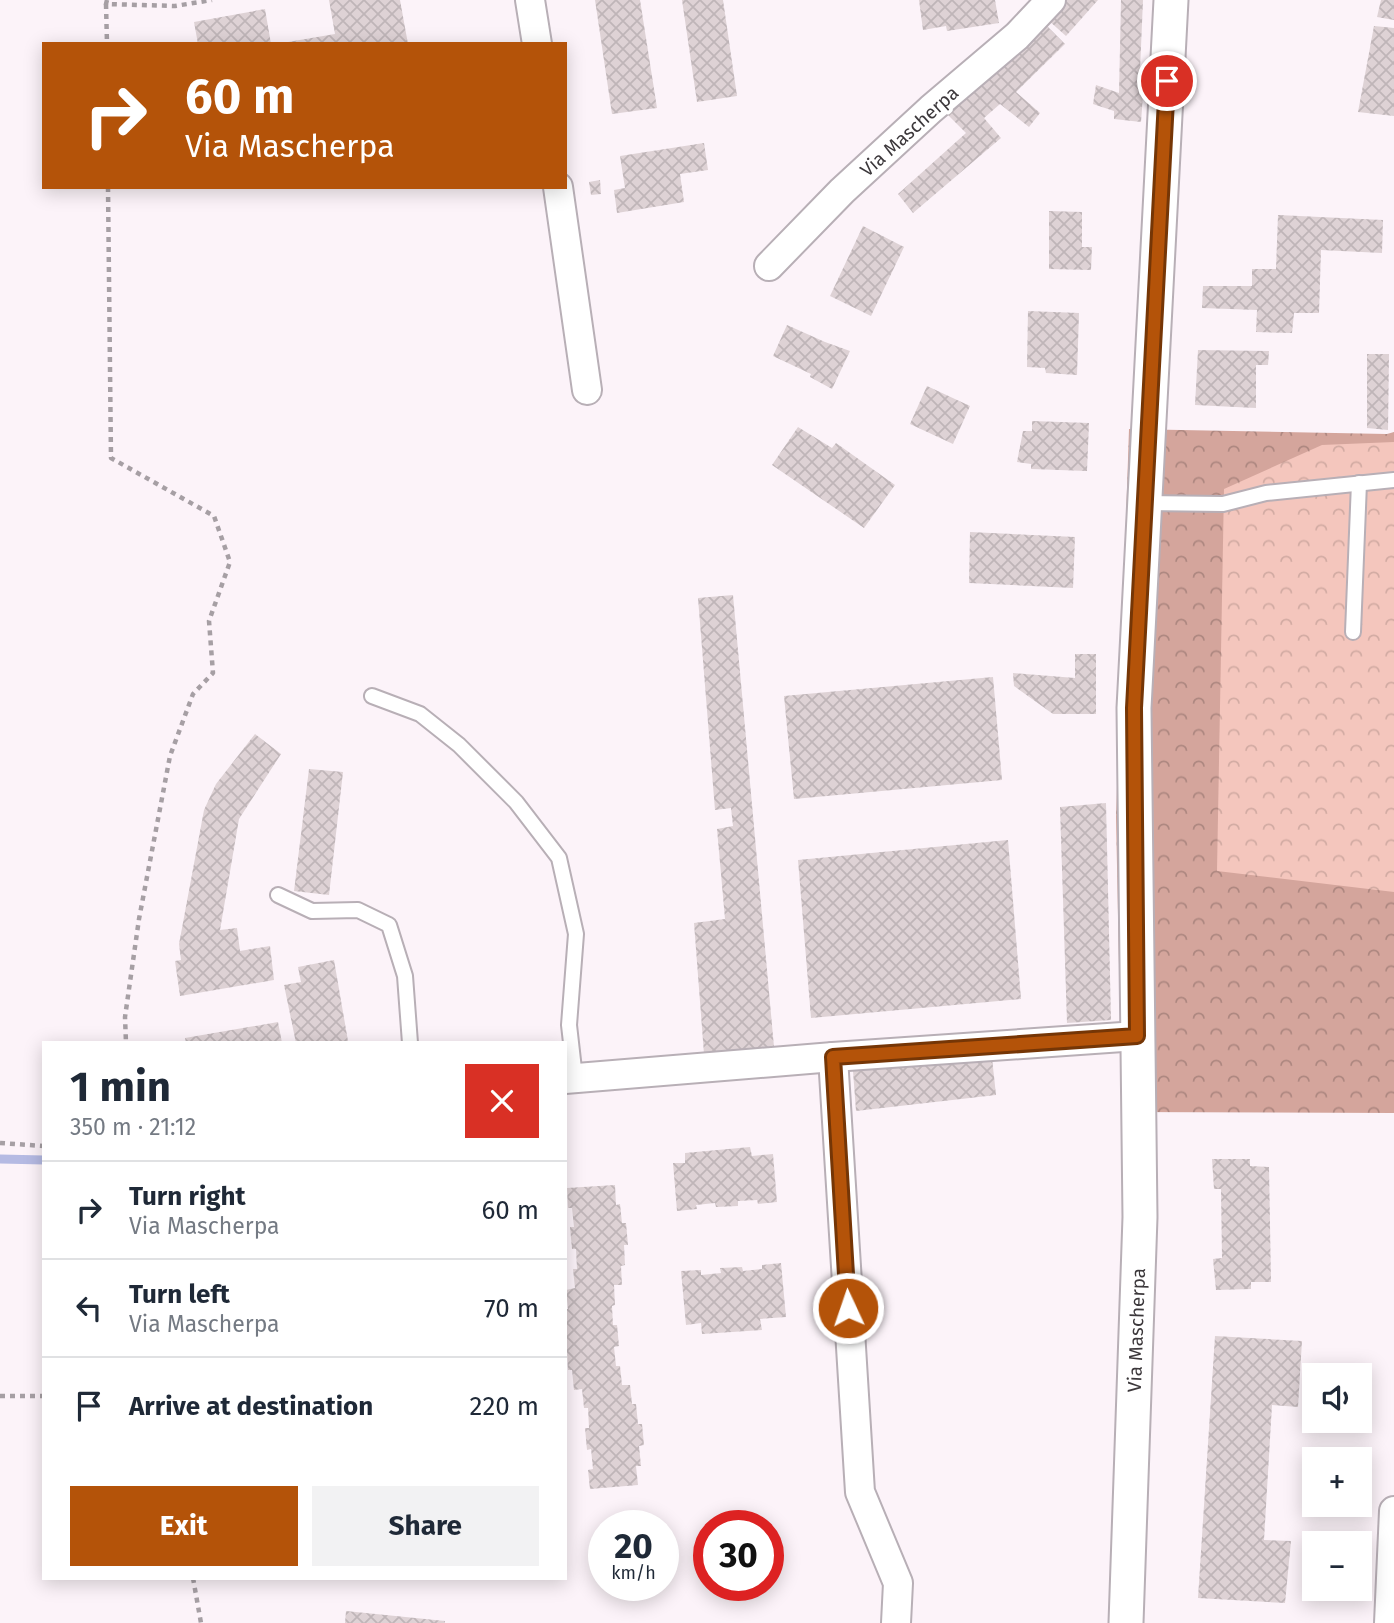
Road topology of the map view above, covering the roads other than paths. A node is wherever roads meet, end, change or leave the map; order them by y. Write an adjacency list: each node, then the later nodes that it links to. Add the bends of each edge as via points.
1 (530, 0): 4 (street)
2 (1051, 0): 6 (street, Via Mascherpa, via 1017,36 842,191)
3 (1171, 0): 10 (street, Via Mascherpa)
4 (537, 42)
5 (558, 189): 7 (street)
6 (769, 266)
7 (587, 390)
8 (1394, 480): 9 (lane)
9 (1359, 483): 10 (lane, via 1266,493 1223,503); 11 (lane)
10 (1145, 503): 14 (street, Via Mascherpa, via 1134,708)
11 (1353, 632)
12 (372, 696): 17 (lane, via 420,714 459,746 516,802 559,858 576,934)
13 (278, 895): 15 (lane, via 312,911 358,910 389,925 405,976)
14 (1137, 1036): 16 (street); 20 (street, Via Mascherpa, via 1140,1217)
15 (410, 1041)
16 (833, 1057): 17 (street); 19 (street, via 859,1492 898,1583)
17 (570, 1079)
18 (1394, 1511): 21 (street)
19 (896, 1623)
20 (1126, 1623)
21 (1389, 1623)

